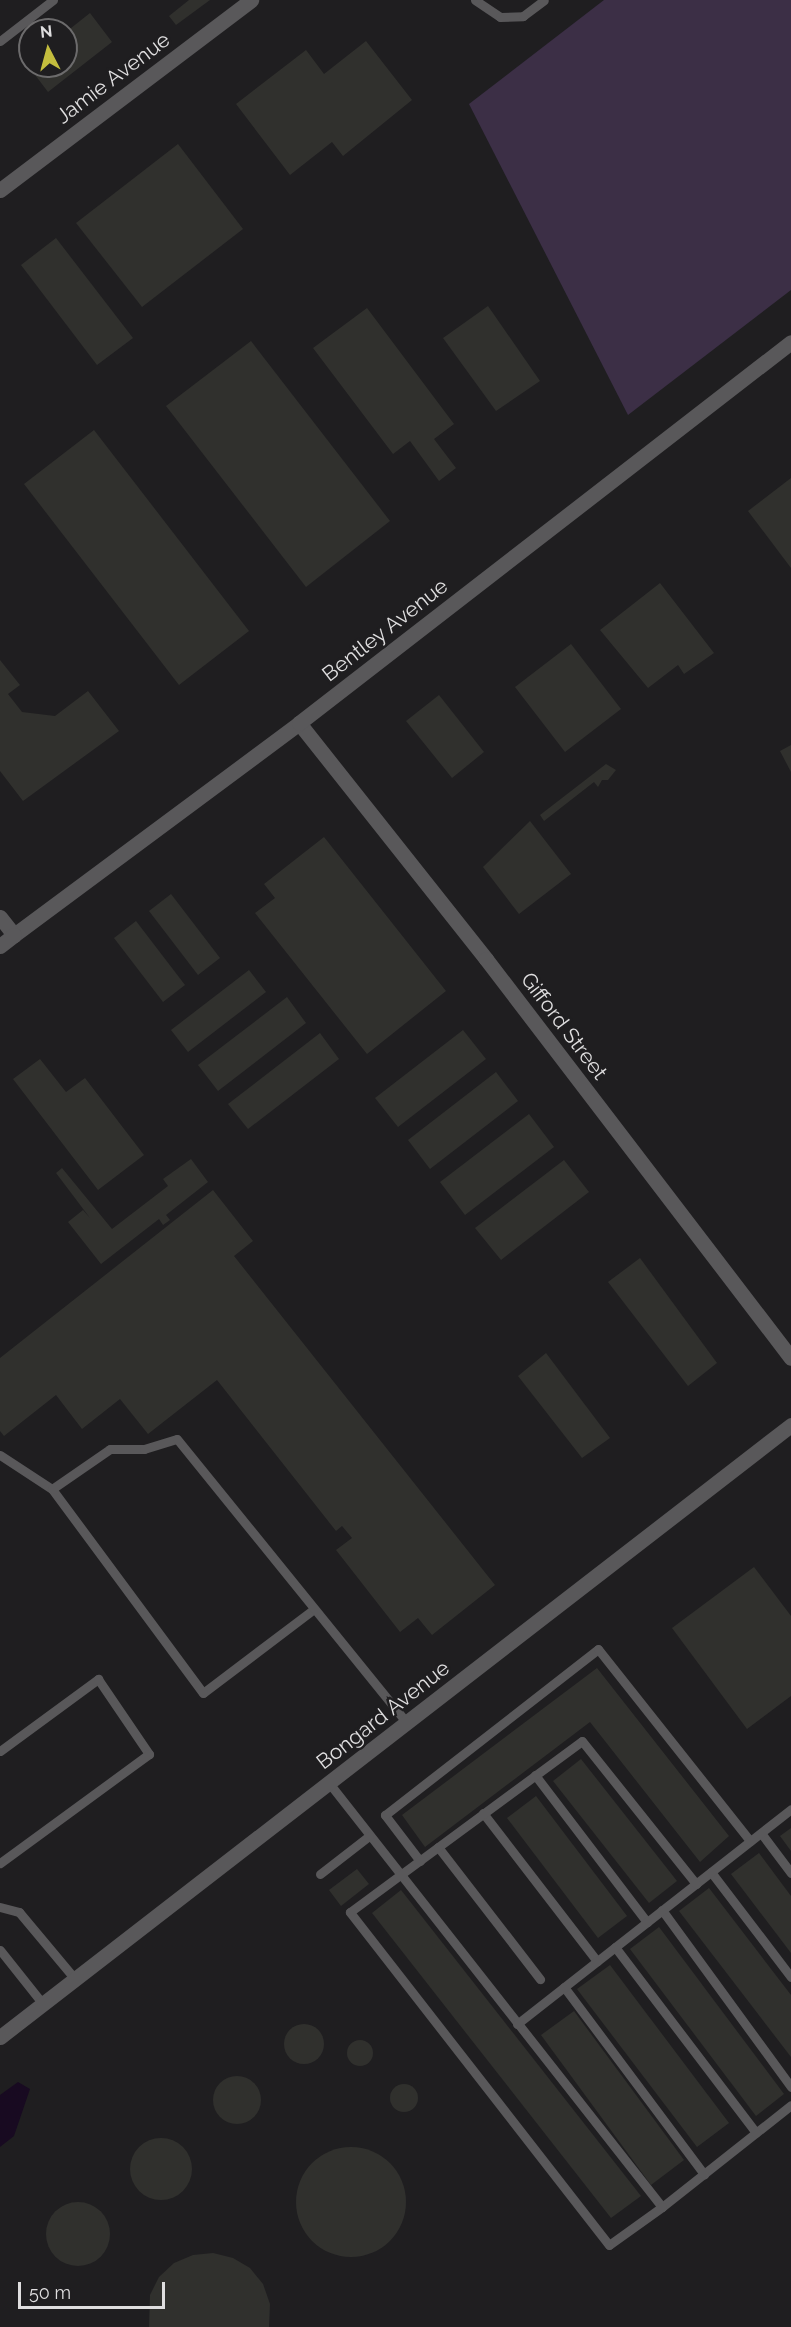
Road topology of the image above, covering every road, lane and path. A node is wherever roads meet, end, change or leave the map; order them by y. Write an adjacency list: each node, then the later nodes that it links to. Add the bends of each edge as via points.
1 (53, 0): 5 (lane)
2 (251, 0): 6 (street, Jamie Avenue)
3 (475, 0): 4 (lane, via 500,18 523,16)
4 (544, 0)
5 (0, 40)
6 (0, 190)
7 (791, 342): 8 (street, Bentley Avenue)
8 (299, 723): 10 (street, Bentley Avenue); 12 (street, Gifford Street, via 486,959)
9 (0, 917): 10 (street)
10 (14, 935): 11 (street, Bentley Avenue)
11 (0, 946)
12 (791, 1358)
13 (791, 1425): 17 (street, Bongard Avenue)
14 (0, 1455): 15 (lane)
15 (52, 1489): 16 (lane, via 110,1449 144,1449 177,1439); 16 (lane, via 203,1693)
16 (314, 1609): 17 (lane)
17 (407, 1723): 20 (street, Bongard Avenue)
18 (0, 1750): 28 (lane, via 98,1679 149,1754)
19 (535, 1775): 22 (lane); 33 (lane, via 582,1741); 36 (lane)
20 (329, 1783): 24 (lane); 41 (street, Bongard Avenue)
21 (791, 1809): 23 (lane)
22 (483, 1814): 26 (lane); 39 (lane)
23 (761, 1833): 25 (lane); 30 (lane)
24 (369, 1836): 31 (lane); 32 (lane)
25 (750, 1841): 27 (lane, via 598,1649 385,1815); 29 (lane)
26 (438, 1847): 27 (lane); 42 (lane)
27 (420, 1861): 32 (lane)
28 (0, 1863)
29 (711, 1872): 33 (lane); 40 (lane)
30 (791, 1873)
31 (320, 1874)
32 (399, 1876): 45 (lane); 51 (lane, via 350,1912 609,2246)
33 (696, 1884): 35 (lane)
34 (0, 1907): 41 (lane, via 19,1912)
35 (662, 1910): 36 (lane); 47 (lane)
36 (647, 1922): 37 (lane)
37 (615, 1947): 39 (lane); 49 (lane)
38 (0, 1950): 44 (lane)
39 (597, 1961): 43 (lane)
40 (791, 1977)
41 (75, 1979): 44 (street, Bongard Avenue)
42 (540, 1979)
43 (564, 1987): 45 (lane); 50 (lane)
44 (43, 2004): 46 (street, Bongard Avenue)
45 (517, 2024): 51 (lane)
46 (0, 2037)
47 (791, 2087)
48 (791, 2105): 49 (lane)
49 (756, 2133): 50 (lane)
50 (704, 2174): 51 (lane)
51 (662, 2207)

